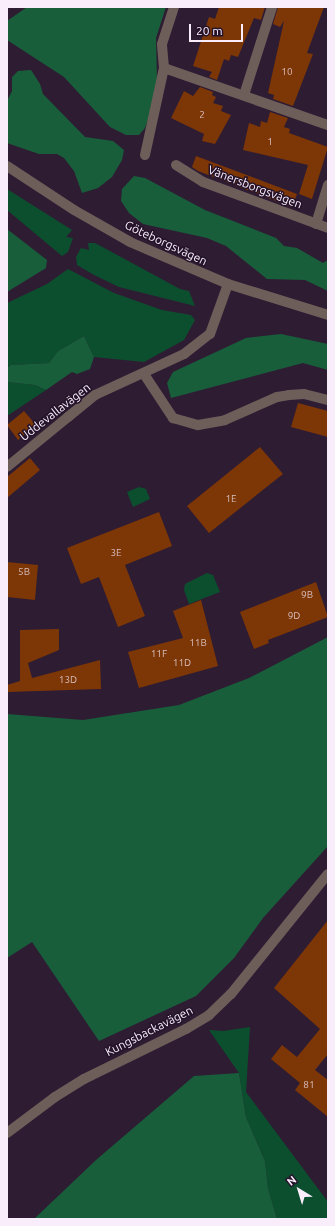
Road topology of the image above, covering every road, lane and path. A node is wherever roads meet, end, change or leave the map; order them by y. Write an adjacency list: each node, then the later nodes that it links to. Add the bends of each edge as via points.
1 (174, 7): 3 (street, via 162,44)
2 (272, 7): 4 (street)
3 (164, 68): 4 (street); 6 (street)
4 (244, 95): 5 (street)
5 (328, 125)
6 (145, 155)
7 (176, 165): 10 (street, Vänersborgsvägen, via 203,182)
8 (7, 166): 12 (street, Göteborgsvägen, via 74,210 130,242)
9 (328, 185): 10 (street)
10 (316, 224): 11 (street, Vänersborgsvägen)
11 (328, 228)
12 (228, 284): 13 (street, Göteborgsvägen); 14 (street, Uddevallavägen, via 210,334 184,354)
13 (328, 316)
14 (144, 374): 15 (street, via 173,418 198,425 225,420 277,397 304,394); 16 (street, Uddevallavägen, via 95,395)
15 (328, 400)
16 (7, 467)
17 (328, 874): 18 (street, Kungsbackavägen, via 231,994 209,1015 84,1079)
18 (7, 1133)

